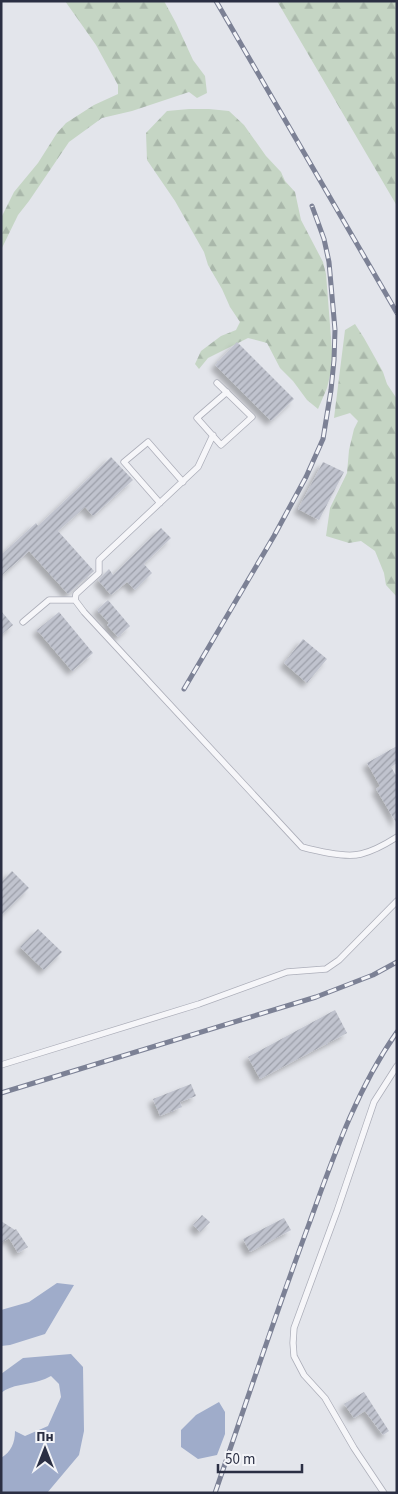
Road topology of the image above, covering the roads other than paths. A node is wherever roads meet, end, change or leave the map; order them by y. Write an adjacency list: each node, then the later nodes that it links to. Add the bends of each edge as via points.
1 (217, 383): 2 (lane)
2 (227, 392): 3 (lane, via 197,418); 3 (lane, via 252,417 221,445)
3 (213, 435): 4 (lane, via 198,467)
4 (183, 482): 5 (lane); 5 (lane, via 148,442 124,462)
5 (160, 503): 6 (lane, via 99,560 99,573 76,594)
6 (75, 600): 7 (lane, via 49,600); 8 (lane, via 302,847 360,855)
7 (23, 622)
8 (397, 837)
9 (397, 901): 10 (lane, via 326,969 287,972 199,1004)
10 (1, 1065)
11 (397, 1066): 12 (lane, via 374,1102 294,1328 293,1343 294,1356 304,1375 325,1398)
12 (384, 1493)

